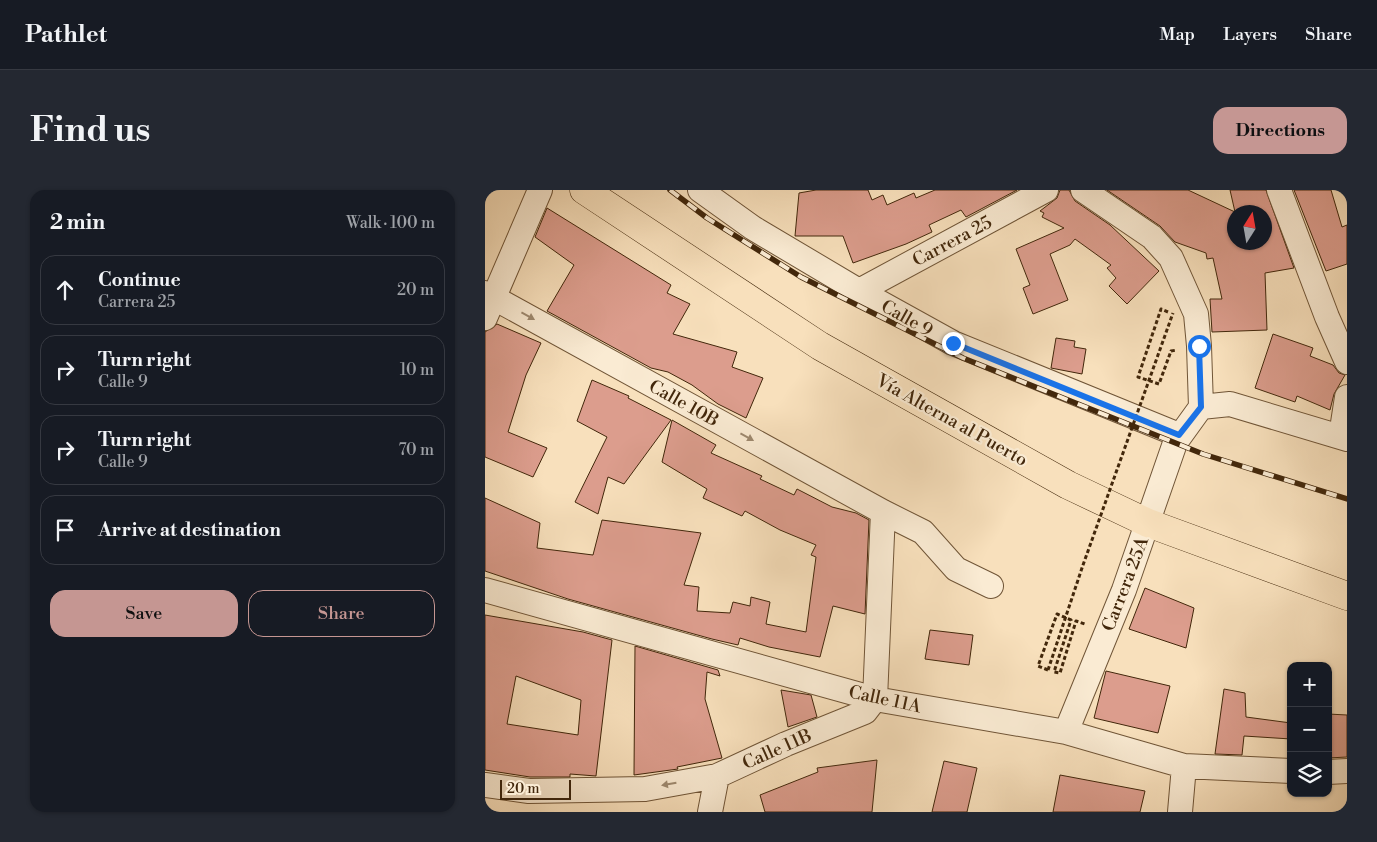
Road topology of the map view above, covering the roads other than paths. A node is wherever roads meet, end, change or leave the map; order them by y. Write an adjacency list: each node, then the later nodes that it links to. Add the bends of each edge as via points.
1 (540, 190): 8 (street)
2 (584, 190): 15 (main road, Vía Alterna al Puerto, via 820,346 1068,485)
3 (699, 190): 7 (street, Calle 9, via 753,228)
4 (1045, 190): 7 (street, Carrera 25)
5 (1083, 190): 11 (street, via 1153,237 1171,258 1196,314)
6 (1279, 190): 9 (street)
7 (859, 291): 12 (street, Calle 9, via 953,343)
8 (488, 303): 14 (street, Calle 10B, one-way to 14)
9 (1347, 362)
10 (1347, 397): 13 (street)
11 (1201, 407): 12 (street); 13 (street, via 1230,404)
12 (1179, 435): 15 (street, Carrera 25A)
13 (1344, 437)
14 (883, 512): 16 (street, Calle 10B, via 923,532 957,569); 19 (street)
15 (1148, 523): 18 (main road, Vía Alterna al Puerto); 20 (street, Carrera 25A)
16 (991, 586)
17 (485, 590): 19 (street, Calle 11A)
18 (1347, 596)
19 (875, 699): 20 (street, Calle 11A); 25 (street, Calle 11B, via 865,712)
20 (1066, 732): 21 (street, Calle 11A)
21 (1184, 766): 22 (street, Calle 11A); 29 (street)
22 (1287, 771)
23 (1347, 771): 24 (street)
24 (1332, 772)
25 (717, 776): 27 (street, Calle 11B, one-way to 27); 28 (street)
26 (485, 785): 27 (street, Calle 11B)
27 (528, 802)
28 (710, 812)
29 (1179, 812)

